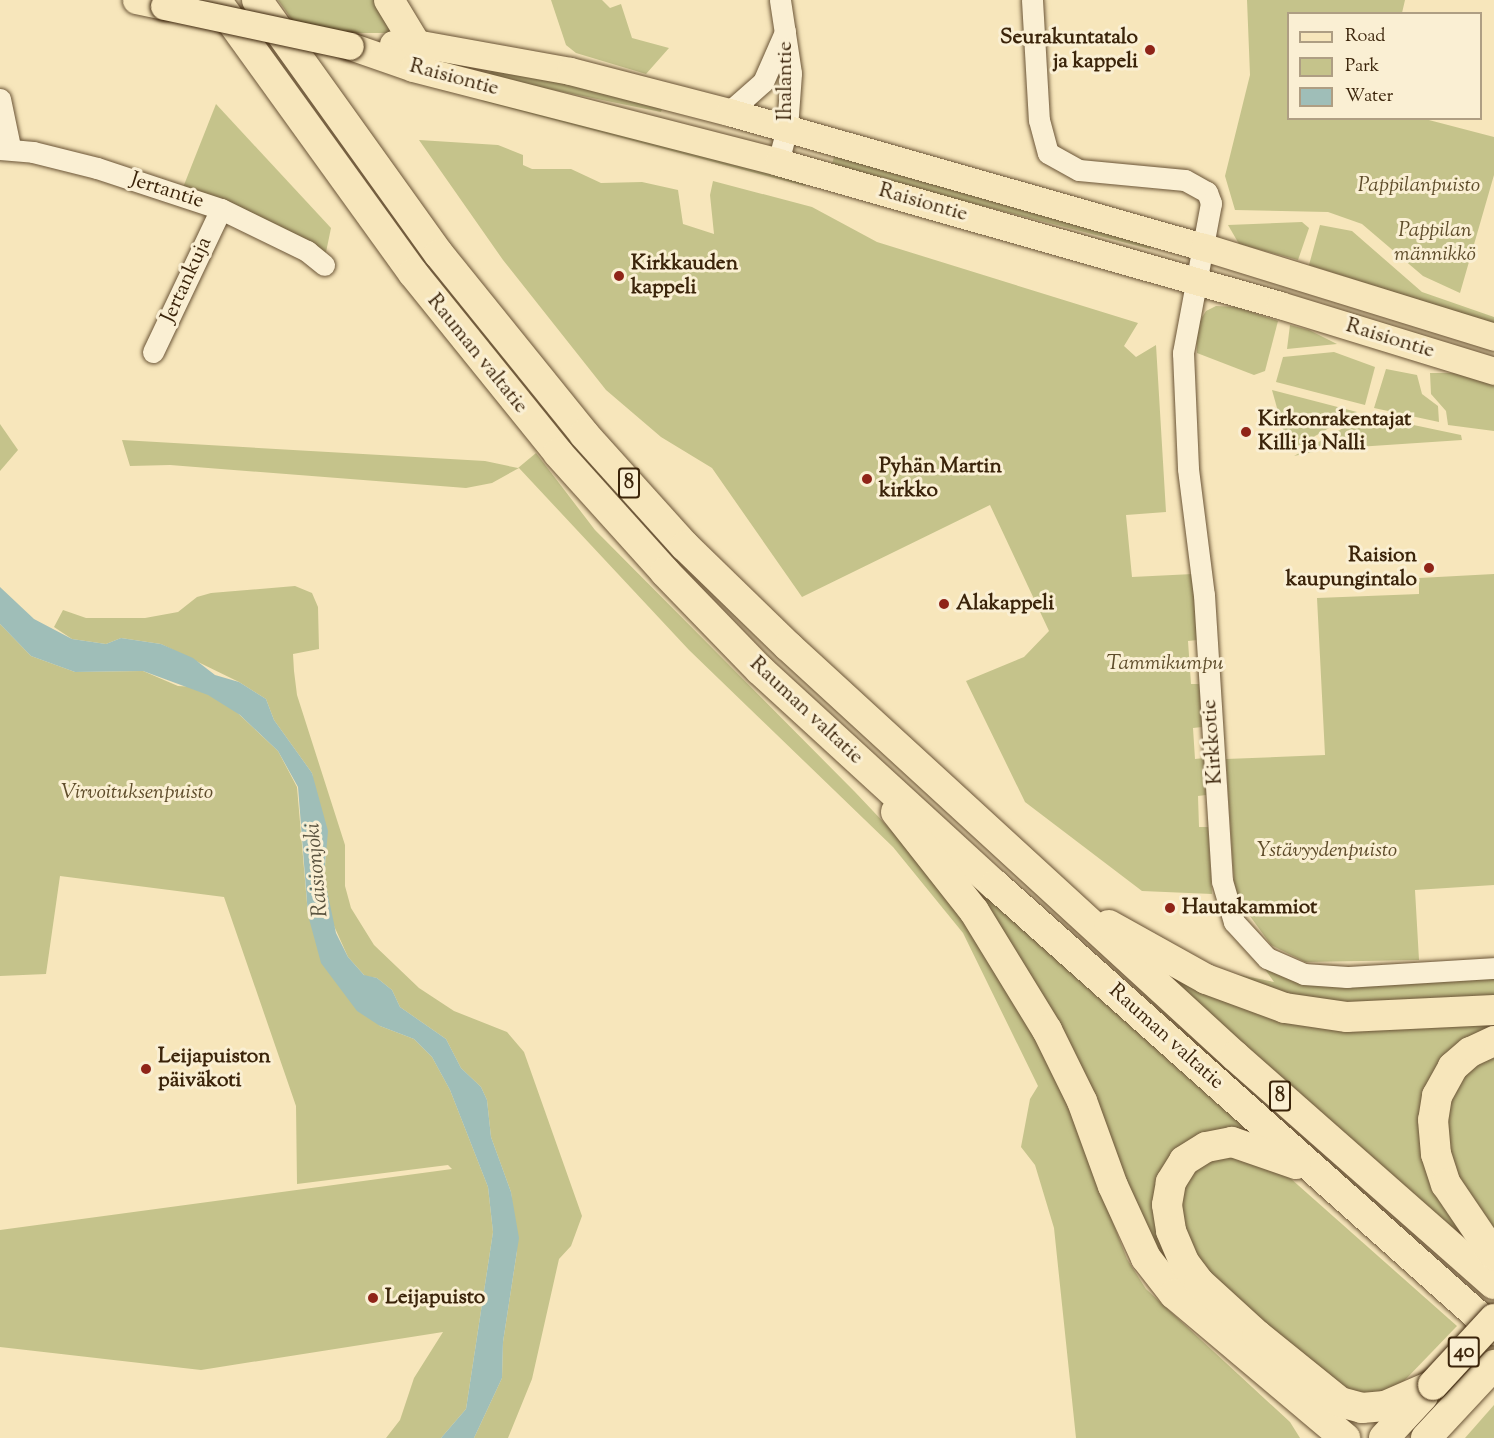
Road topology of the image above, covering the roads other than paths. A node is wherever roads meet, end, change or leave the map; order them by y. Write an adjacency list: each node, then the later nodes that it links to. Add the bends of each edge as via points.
1 (136, 0): 9 (main road, Raisiontie, bridge)
2 (216, 0): 22 (highway, Rauman valtatie / 8, via 413,273 558,453 760,670)
3 (257, 0): 23 (highway, Rauman valtatie / 8, via 439,254 584,434 677,537 788,646)
4 (390, 0): 8 (highway)
5 (780, 0): 7 (street, Ihalantie)
6 (1032, 0): 16 (street, Kirkkotie, via 1039,120 1048,153 1079,170 1195,183 1207,192 1211,203)
7 (786, 28): 11 (street, via 763,82); 12 (street, Ihalantie, via 790,73)
8 (416, 43): 9 (main road, Raisiontie); 11 (main road, Raisiontie, via 570,71)
9 (350, 46): 14 (main road, Raisiontie, via 413,68)
10 (0, 99): 13 (street)
11 (729, 112): 12 (main road, Raisiontie)
12 (787, 128): 14 (street, Ihalantie); 16 (main road, Raisiontie)
13 (5, 148): 15 (street, Jertantie, via 97,168)
14 (778, 162): 18 (main road, Raisiontie)
15 (221, 209): 17 (street, Jertantie, via 307,250); 20 (street, Jertankuja)
16 (1204, 247): 18 (street, Kirkkotie); 19 (main road, Raisiontie)
17 (324, 265)
18 (1196, 282): 21 (main road, Raisiontie); 24 (street, Kirkkotie, via 1183,353 1188,469 1204,595 1222,881 1234,922 1267,958 1304,974 1347,976)
19 (1494, 337)
20 (153, 352)
21 (1494, 371)
22 (853, 754): 27 (highway, Rauman valtatie / 8); 34 (highway, via 974,911 1017,977 1082,1101 1113,1186 1146,1258 1174,1294)
23 (1070, 904): 25 (highway, via 1206,979 1285,1008 1347,1017); 29 (highway, Rauman valtatie / 8)
24 (1494, 968)
25 (1494, 1010)
26 (1494, 1041): 28 (highway, via 1470,1052 1454,1066 1437,1096 1433,1120 1436,1154 1446,1184)
27 (1318, 1174): 31 (highway, Rauman valtatie / 8); 33 (highway, via 1242,1143 1226,1142 1197,1150 1179,1167 1168,1193 1167,1215 1184,1262 1199,1282 1257,1335 1340,1402 1362,1408 1385,1406)
28 (1494, 1255)
29 (1494, 1284)
30 (1494, 1318): 33 (highway, 40, bridge)
31 (1494, 1330)
32 (1494, 1365): 38 (highway, 40)
33 (1433, 1385): 37 (highway, 40)
34 (1293, 1394): 35 (highway); 36 (highway)
35 (1311, 1438)
36 (1345, 1438)
37 (1384, 1438)
38 (1426, 1438)

